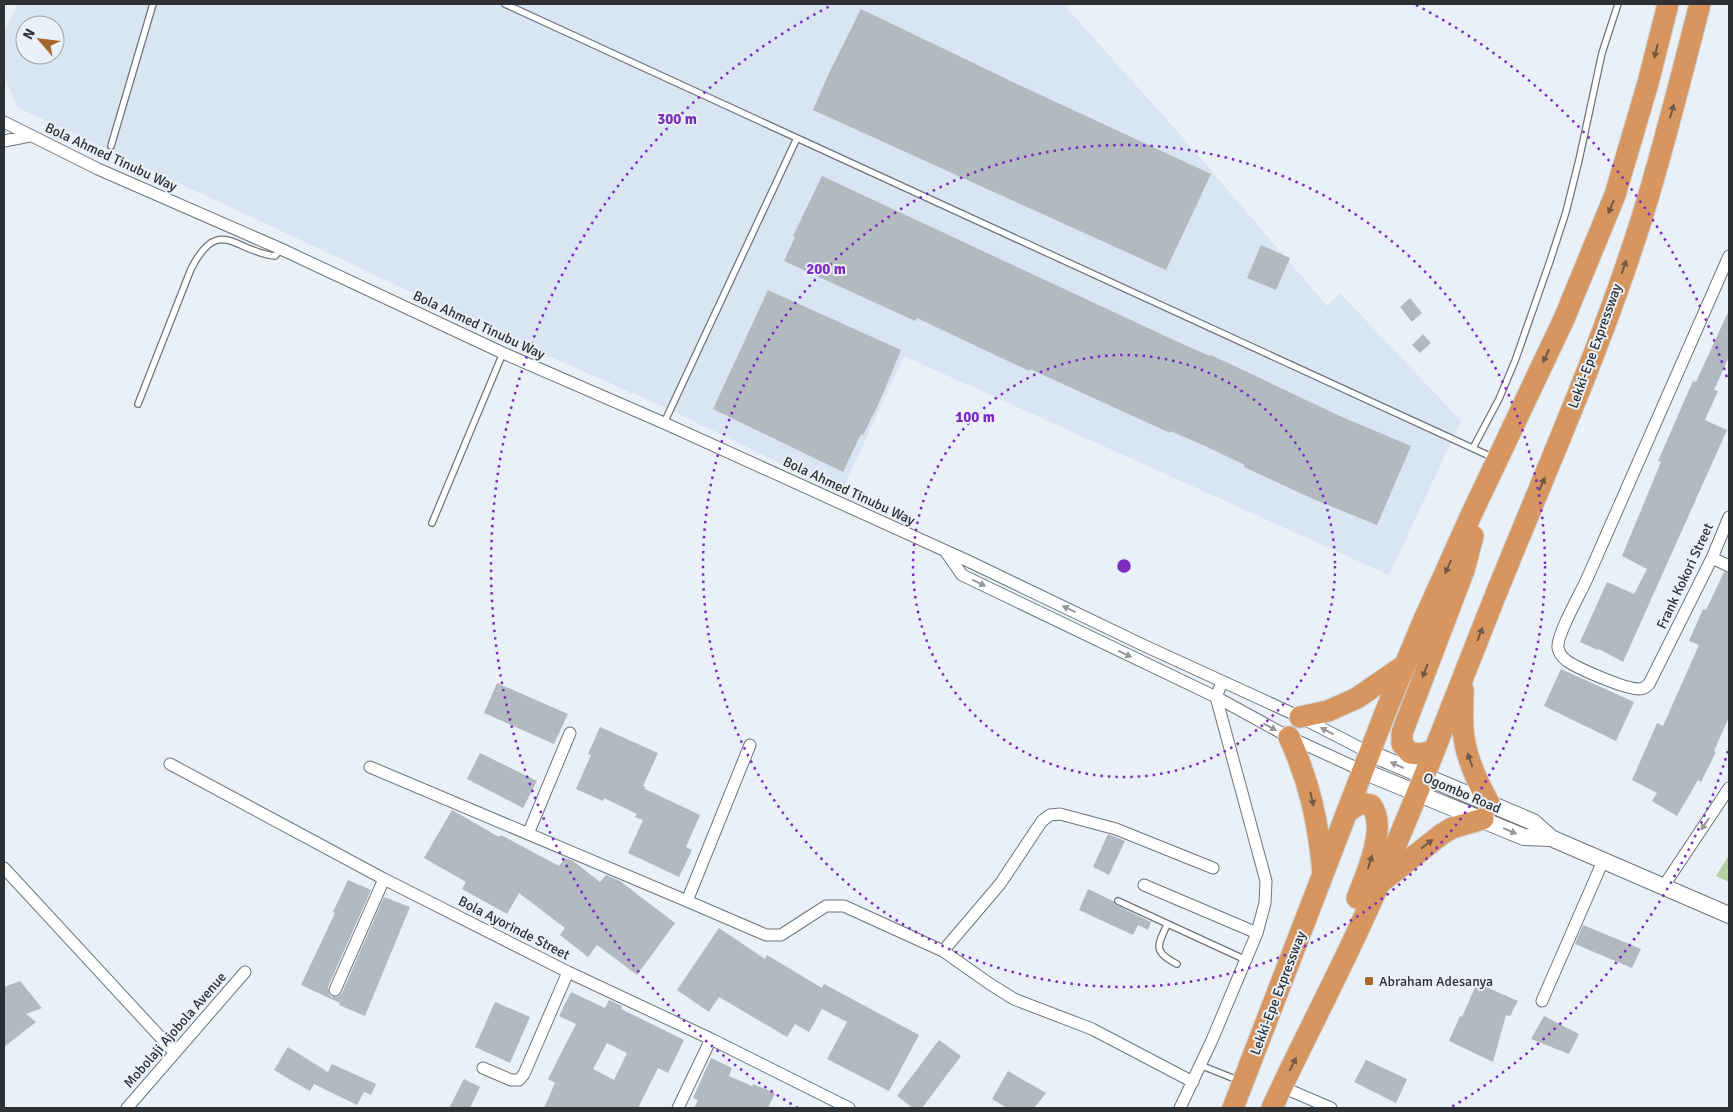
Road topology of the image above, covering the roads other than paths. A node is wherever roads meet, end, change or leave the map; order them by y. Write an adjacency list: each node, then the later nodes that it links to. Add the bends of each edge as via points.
1 (153, 4): 10 (lane)
2 (505, 4): 8 (lane)
3 (1618, 4): 16 (lane, via 1602,53 1575,178 1550,261 1515,362)
4 (1668, 4): 17 (highway, one-way to 17, via 1616,195 1564,319)
5 (1700, 4): 24 (highway, Lekki-Epe Expressway, one-way to 5, via 1609,312 1643,212)
6 (4, 122): 7 (street, Bola Ahmed Tinubu Way)
7 (30, 136): 9 (street); 11 (street, Bola Ahmed Tinubu Way)
8 (797, 138): 15 (lane); 16 (lane)
9 (4, 141)
10 (112, 146)
11 (281, 249): 13 (street, Bola Ahmed Tinubu Way); 14 (lane, via 275,256 229,239 210,242 191,269)
12 (1729, 256): 21 (street, Frank Kokori Street, via 1567,619 1558,641 1562,656 1605,678 1644,689)
13 (502, 353): 15 (street, Bola Ahmed Tinubu Way); 19 (lane)
14 (138, 404)
15 (664, 423): 20 (street, Bola Ahmed Tinubu Way)
16 (1473, 448): 17 (lane)
17 (1493, 468): 23 (highway, Lekki-Epe Expressway, one-way to 23); 31 (highway, one-way to 31, via 1464,570 1402,733 1402,744 1410,753)
18 (1729, 517): 21 (street, Frank Kokori Street)
19 (432, 523)
20 (944, 551): 25 (street, Bola Ahmed Tinubu Way, one-way to 20); 26 (street, one-way to 26, via 962,575)
21 (1712, 558): 22 (street)
22 (1729, 566)
23 (1406, 665): 27 (highway, via 1357,698 1328,711); 32 (highway, Lekki-Epe Expressway)
24 (1463, 680): 31 (highway, Lekki-Epe Expressway); 38 (highway, one-way to 24, via 1482,791 1466,751)
25 (1222, 682): 26 (street); 27 (street, Bola Ahmed Tinubu Way)
26 (1216, 698): 29 (street, one-way to 29); 52 (street, via 1266,881 1265,903)
27 (1300, 717): 32 (street, Bola Ahmed Tinubu Way, one-way to 27)
28 (570, 733): 39 (street)
29 (1289, 737): 32 (street); 43 (highway, one-way to 43, via 1312,797)
30 (750, 745): 48 (street)
31 (1433, 751): 35 (highway, Lekki-Epe Expressway)
32 (1367, 762): 35 (main road, Ogombo Road); 37 (highway, Lekki-Epe Expressway)
33 (170, 764): 44 (street, Bola Ayorinde Street)
34 (370, 767): 39 (street)
35 (1420, 785): 38 (main road, Ogombo Road); 46 (highway, Lekki-Epe Expressway)
36 (1729, 788): 47 (street, one-way to 47)
37 (1349, 811): 43 (highway, Lekki-Epe Expressway); 60 (highway, one-way to 37, via 1309,1011 1363,883 1375,844 1378,816 1371,805 1360,803)
38 (1486, 812): 40 (main road, Ogombo Road, via 1524,837 1551,838); 46 (highway, one-way to 38, via 1442,834)
39 (528, 834): 48 (street)
40 (1603, 861): 47 (main road, Ogombo Road); 59 (street)
41 (4, 868): 62 (street)
42 (1213, 868): 53 (street, via 1116,829 1060,814 1050,815 1042,821 1000,884)
43 (1323, 877): 66 (highway, Lekki-Epe Expressway)
44 (384, 880): 57 (street, Bola Ayorinde Street); 58 (street)
45 (1144, 885): 52 (street)
46 (1376, 886): 60 (highway, Lekki-Epe Expressway)
47 (1663, 887): 50 (main road, Ogombo Road)
48 (688, 901): 53 (street, via 766,936 781,935 826,906 844,906)
49 (1118, 901): 51 (lane)
50 (1729, 915)
51 (1167, 925): 54 (lane); 55 (lane, via 1158,942 1159,950 1163,957)
52 (1257, 933): 54 (street)
53 (943, 951): 65 (street, via 1014,999 1092,1029)
54 (1246, 960): 63 (street)
55 (1176, 964)
56 (245, 972): 62 (street, Mobolaji Ajobola Avenue)
57 (568, 972): 61 (street, Bola Ayorinde Street); 64 (street, via 519,1080 511,1080)
58 (335, 990)
59 (1542, 1001)
60 (1306, 1038): 67 (highway, one-way to 60)
61 (711, 1039): 69 (street); 70 (street, Bola Ayorinde Street)
62 (175, 1054): 68 (street, Mobolaji Ajobola Avenue)
63 (1200, 1066): 65 (street); 66 (lane)
64 (483, 1068)
65 (1193, 1082): 71 (street)
66 (1243, 1083): 72 (highway, Lekki-Epe Expressway)
67 (1282, 1087): 73 (highway); 74 (street)
68 (127, 1108)
69 (678, 1108)
70 (849, 1108)
71 (1180, 1108)
72 (1233, 1108)
73 (1272, 1108)
74 (1331, 1108)

